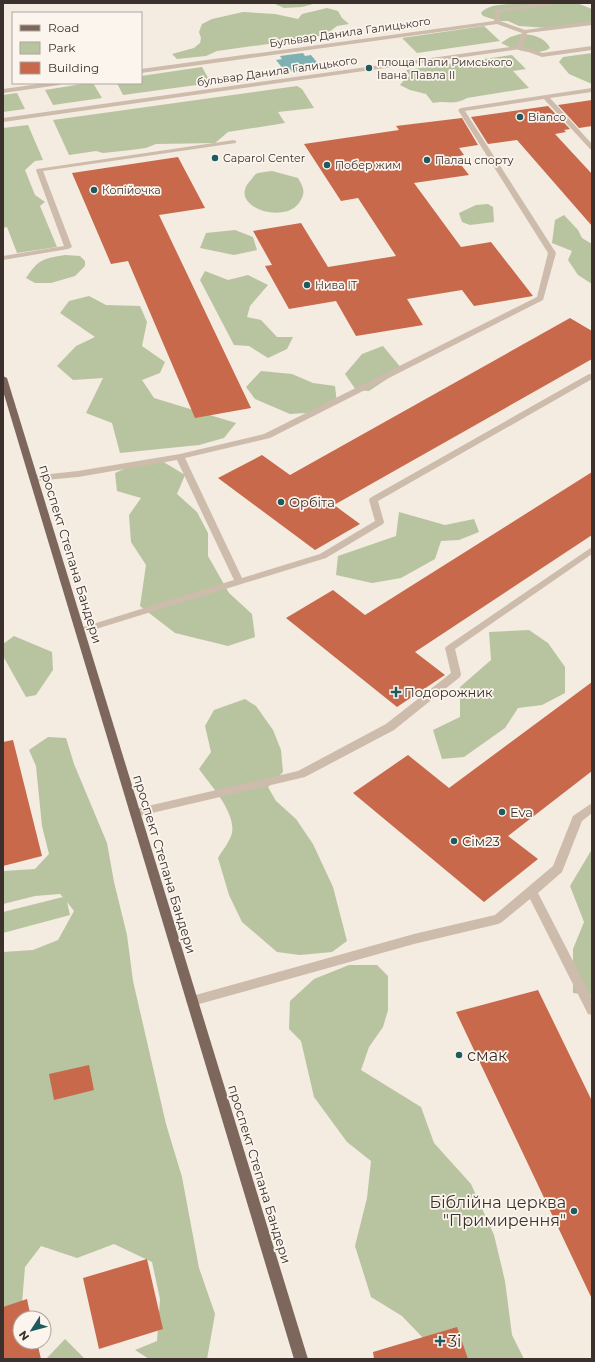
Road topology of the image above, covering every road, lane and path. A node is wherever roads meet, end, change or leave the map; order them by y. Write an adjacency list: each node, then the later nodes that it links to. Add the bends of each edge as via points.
1 (551, 3): 2 (street, via 497,11)
2 (497, 22): 4 (street); 7 (street, Бульвар Данила Галицького)
3 (592, 23): 4 (street)
4 (525, 32): 5 (street)
5 (520, 47): 6 (street, via 542,55); 12 (street, бульвар Данила Галицького)
6 (592, 48)
7 (142, 71)
8 (52, 84): 10 (street)
9 (592, 90): 11 (street)
10 (3, 91)
11 (545, 97): 13 (street); 19 (street, via 461,110 552,253 540,298 267,436)
12 (3, 120)
13 (589, 140): 15 (street)
14 (234, 142): 16 (street, via 39,170 68,247)
15 (592, 148)
16 (3, 258)
17 (592, 376): 22 (street, via 373,500 380,522 323,556)
18 (3, 378): 20 (main road, проспект Степана Бандери)
19 (180, 457): 20 (street, via 78,474); 22 (street)
20 (34, 478): 23 (main road, проспект Степана Бандери)
21 (592, 550): 25 (street, via 450,648 456,674 390,727 301,774)
22 (239, 582): 23 (street)
23 (80, 631): 25 (main road, проспект Степана Бандери)
24 (592, 807): 26 (street, via 577,819 558,869)
25 (135, 813): 27 (main road, проспект Степана Бандери)
26 (531, 891): 27 (street, via 498,919); 28 (street)
27 (192, 1001): 29 (main road, проспект Степана Бандери)
28 (592, 1010)
29 (301, 1359)

